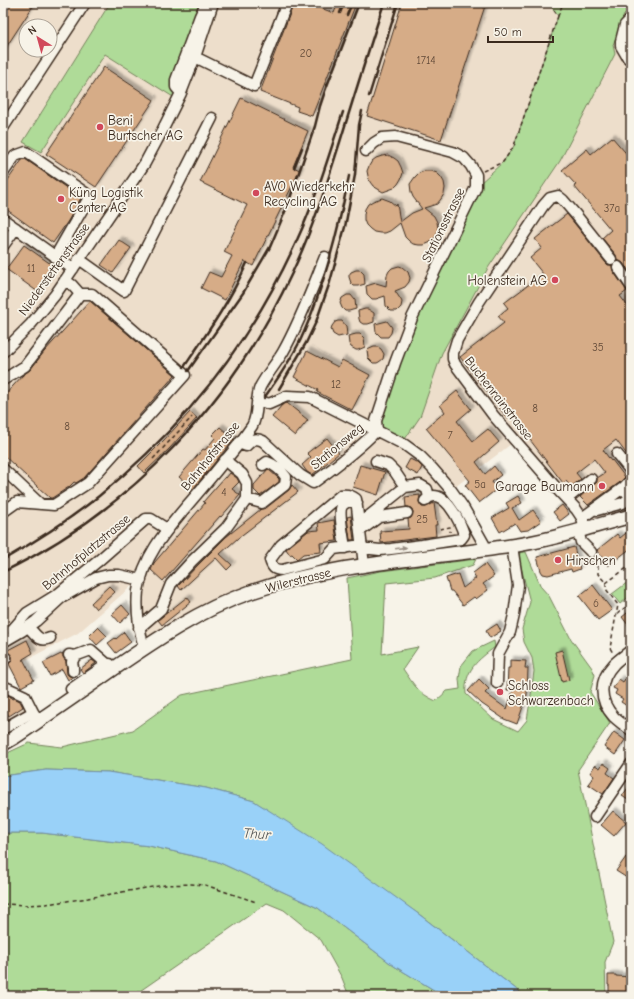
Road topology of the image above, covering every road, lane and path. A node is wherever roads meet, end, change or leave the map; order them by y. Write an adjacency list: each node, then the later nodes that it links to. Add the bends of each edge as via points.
1 (85, 3): 13 (street)
2 (206, 3): 11 (street, via 176,80 176,87)
3 (213, 3): 9 (street, Niederstettenstrasse)
4 (287, 3): 9 (street, via 254,86)
5 (549, 3): 7 (path)
6 (563, 3): 7 (path, Stationsstrasse)
7 (558, 16): 16 (path, Stationsstrasse, via 514,146 503,162)
8 (631, 19): 10 (street, via 625,25 621,41)
9 (195, 57): 11 (street, Niederstettenstrasse)
10 (628, 58)
11 (181, 93): 22 (street, Niederstettenstrasse, via 145,163)
12 (212, 118): 22 (street, via 124,291)
13 (3, 128)
14 (366, 151): 16 (street, via 382,138 396,137 453,152 464,158)
15 (3, 172): 20 (street, via 15,156 26,152 90,196)
16 (476, 174): 33 (street, Stationsstrasse, via 476,187 412,318 376,421)
17 (3, 219): 18 (street)
18 (16, 228): 19 (street); 20 (street)
19 (3, 246)
20 (55, 257): 25 (street)
21 (325, 257): 31 (street, Bahnhofstrasse, via 305,309 283,352 260,388)
22 (79, 259): 25 (street, Niederstettenstrasse)
23 (611, 259): 47 (street, Buchenrainstrasse, via 563,200 558,196 550,198 479,302 457,340 453,353 455,364 493,415)
24 (618, 268): 27 (street)
25 (73, 270): 26 (street, Niederstettenstrasse)
26 (65, 280): 28 (street); 29 (street, Niederstettenstrasse, via 31,324)
27 (631, 286)
28 (80, 294): 30 (street, via 25,366); 48 (street, via 92,294 185,376 88,483 54,505)
29 (3, 352)
30 (3, 380)
31 (257, 400): 33 (street, via 269,404 287,396 310,397); 34 (street, Bahnhofstrasse, via 253,424)
32 (192, 417): 36 (path)
33 (376, 430): 34 (street, Stationsweg, via 337,466 313,483 300,475 263,441 254,439 246,446); 60 (street, via 405,445 432,468 462,507 484,544)
34 (239, 444): 37 (street, Bahnhofstrasse)
35 (617, 454): 41 (street)
36 (153, 459)
37 (225, 460): 46 (street, via 242,474 247,483); 56 (street, Bahnhofstrasse)
38 (376, 462): 43 (street, via 388,465)
39 (263, 465): 46 (street, via 267,462 283,472 286,477 285,485 262,503)
40 (3, 469): 48 (street)
41 (631, 475): 44 (street)
42 (591, 479): 47 (street)
43 (405, 486): 55 (street); 58 (street, one-way to 43, via 391,549 461,539 464,535 452,509 445,502 434,496 427,499 426,489 420,485)
44 (623, 488): 45 (street); 50 (street)
45 (631, 498): 50 (street, via 623,503)
46 (247, 499): 69 (street, via 226,528 171,584 161,610)
47 (567, 499): 54 (street, Buchenrainstrasse, via 576,509)
48 (40, 504): 51 (street, via 17,502)
49 (357, 504): 55 (street); 59 (street, via 346,502 340,511); 59 (street, via 352,496 341,495 280,546 270,560 272,566 282,570 325,559 334,549)
50 (591, 511): 54 (street)
51 (3, 512)
52 (407, 513): 55 (street, via 379,517)
53 (631, 516): 54 (main road, Wilerstrasse)
54 (582, 525): 57 (main road, Wilerstrasse); 61 (street, Buchenrainstrasse, via 581,542)
55 (360, 527): 58 (street)
56 (167, 529): 64 (street, Bahnhofstrasse, via 154,547); 66 (street, Bahnhofplatzstrasse, via 151,519 146,519)
57 (512, 546): 60 (main road, Wilerstrasse); 79 (street, via 518,585 510,632 498,654)
58 (362, 547): 59 (street); 62 (street)
59 (345, 548)
60 (484, 549): 62 (main road, Wilerstrasse)
61 (590, 554): 65 (path, via 598,568 598,574)
62 (364, 565): 74 (main road, Wilerstrasse, via 289,580 250,592 201,614)
63 (631, 565): 65 (path)
64 (141, 580): 66 (street, via 108,575 96,578); 69 (street, Bahnhofstrasse, via 137,611)
65 (606, 583): 68 (path, via 606,589 618,605)
66 (60, 596): 70 (street, via 36,621); 70 (street, Bahnhofplatzstrasse, via 27,613)
67 (631, 603): 68 (path)
68 (616, 614): 76 (path, via 610,648)
69 (139, 628): 74 (street, Bahnhofstrasse)
70 (21, 629): 71 (street); 72 (street, via 41,640); 73 (street, Bahnhofplatzstrasse)
71 (3, 635)
72 (50, 638)
73 (3, 642)
74 (144, 648): 77 (main road, Wilerstrasse)
75 (631, 650): 84 (street, via 618,660 605,677 602,698 613,717)
76 (616, 657)
77 (110, 667): 78 (street, via 91,650 72,655); 81 (street); 82 (main road, Wilerstrasse)
78 (73, 671)
79 (497, 684)
80 (3, 686): 82 (street, via 25,696)
81 (71, 689)
82 (36, 716): 83 (street); 85 (main road, Wilerstrasse)
83 (3, 729)
84 (631, 730)
85 (3, 744)
86 (631, 764): 87 (street)
87 (595, 817)
88 (256, 902): 89 (path, via 205,885 191,884 140,888 46,904)
89 (3, 904)

